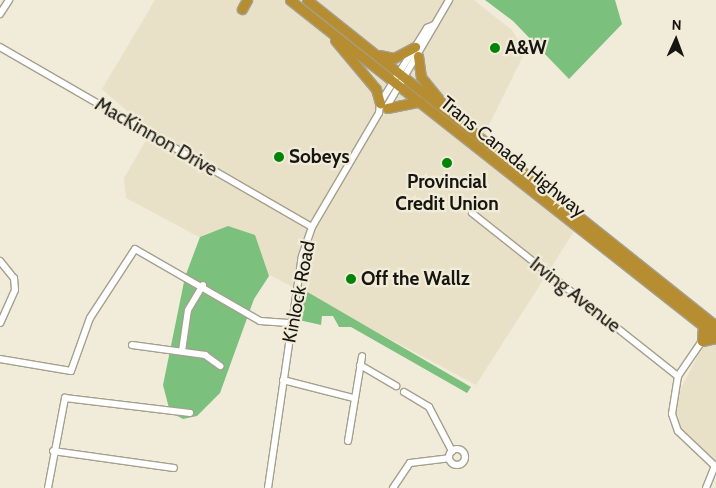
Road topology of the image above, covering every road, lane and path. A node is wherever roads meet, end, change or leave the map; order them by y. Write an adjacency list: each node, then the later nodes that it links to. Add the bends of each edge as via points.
1 (9, 0): 7 (street)
2 (247, 0): 6 (highway)
3 (290, 0): 8 (highway, Trans Canada Highway)
4 (307, 0): 10 (highway, Trans Canada Highway)
5 (449, 0): 11 (street, Kinlock Road)
6 (242, 8)
7 (0, 14)
8 (316, 20): 12 (highway, Trans Canada Highway); 14 (highway, via 376,89)
9 (0, 47): 17 (street, MacKinnon Drive)
10 (370, 51): 11 (highway, via 394,58); 12 (highway, Trans Canada Highway)
11 (417, 52): 12 (street, Kinlock Road); 15 (highway, via 421,77)
12 (399, 80): 13 (highway, Trans Canada Highway); 14 (street, Kinlock Road); 15 (highway, Trans Canada Highway)
13 (419, 102): 14 (highway); 22 (highway, Trans Canada Highway)
14 (382, 108): 17 (street, Kinlock Road)
15 (450, 114): 23 (highway, Trans Canada Highway)
16 (472, 213): 32 (street, Irving Avenue)
17 (312, 226): 20 (street, Kinlock Road, via 302,256)
18 (0, 261): 21 (street, via 14,278 15,290)
19 (202, 285): 20 (street, via 260,321); 27 (street, via 188,310); 29 (street, via 135,249 90,318 74,367 63,372)
20 (292, 322): 33 (street, Kinlock Road)
21 (0, 323)
22 (703, 326): 24 (highway, Trans Canada Highway); 25 (highway)
23 (716, 326)
24 (716, 337): 25 (highway)
25 (702, 341): 32 (street)
26 (132, 345): 27 (street)
27 (182, 351): 30 (street, via 205,355)
28 (362, 356): 31 (street)
29 (0, 359)
30 (220, 366)
31 (360, 366): 34 (street); 36 (street)
32 (678, 376): 42 (street, via 672,403 674,423)
33 (283, 380): 36 (street); 45 (street, Kinlock Road)
34 (396, 386)
35 (404, 392): 39 (street, via 429,407)
36 (353, 398): 38 (street)
37 (190, 413): 40 (street, via 69,396 62,401)
38 (348, 441)
39 (452, 450): 41 (street); 41 (street, via 463,451 465,461 456,466)
40 (54, 451): 43 (street); 44 (street)
41 (449, 458): 46 (street, via 410,463)
42 (716, 467): 47 (street)
43 (174, 468)
44 (48, 488)
45 (268, 488)
46 (393, 488)
47 (706, 488)

